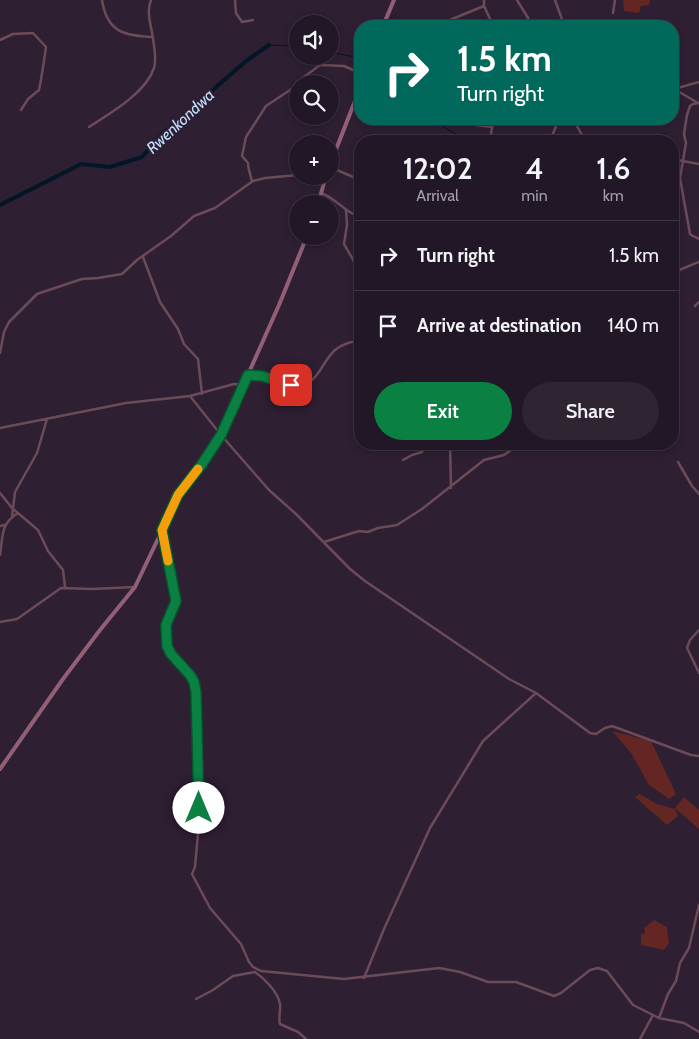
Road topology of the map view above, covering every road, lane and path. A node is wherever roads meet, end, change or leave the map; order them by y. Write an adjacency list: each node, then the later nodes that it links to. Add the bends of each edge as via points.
1 (102, 0): 17 (street, via 106,18 112,25 125,34)
2 (151, 0): 17 (street, via 148,11)
3 (234, 0): 11 (street, via 242,22)
4 (394, 0): 12 (street)
5 (484, 0): 9 (street)
6 (517, 0): 15 (street)
7 (555, 0): 16 (street)
8 (615, 0): 10 (street)
9 (484, 6): 13 (street); 14 (street)
10 (613, 13)
11 (253, 20)
12 (386, 20)
13 (450, 20)
14 (491, 20)
15 (529, 20)
16 (562, 20)
17 (153, 37): 28 (street, via 155,64 149,78 126,101)
18 (0, 40): 25 (street, via 13,34 33,33 46,47 39,90)
19 (354, 70): 36 (street, via 344,66 320,65 266,106 244,141 242,155)
20 (699, 82): 21 (street)
21 (679, 88)
22 (679, 92): 23 (street)
23 (699, 103): 33 (street, via 692,104 688,110)
24 (354, 104): 31 (street)
25 (21, 110)
26 (476, 125): 29 (street)
27 (493, 125): 29 (street)
28 (89, 127)
29 (492, 128): 30 (street)
30 (492, 135)
31 (339, 143)
32 (679, 160): 33 (street)
33 (683, 161): 34 (street); 46 (street, via 680,178 682,197 690,234)
34 (699, 164)
35 (339, 170): 38 (street)
36 (251, 176): 39 (street); 40 (street)
37 (289, 176): 39 (street)
38 (354, 177)
39 (257, 179): 40 (street)
40 (252, 182): 48 (street, via 215,208 194,216)
41 (323, 185): 42 (street)
42 (321, 192): 43 (street); 44 (street, via 331,196)
43 (320, 195)
44 (346, 210): 45 (street); 49 (street, via 344,244)
45 (354, 214)
46 (699, 238)
47 (303, 245): 56 (street)
48 (143, 257): 55 (street, via 122,274 78,280 34,296 9,322); 58 (street, via 160,302 184,344 198,359)
49 (354, 262)
50 (699, 262): 51 (street)
51 (679, 271)
52 (699, 302): 53 (street)
53 (695, 306)
54 (354, 342): 56 (street, via 333,351 314,378 302,385)
55 (0, 351)
56 (248, 375): 57 (street)
57 (244, 385): 58 (street, via 230,385); 62 (street)
58 (202, 394): 59 (street)
59 (190, 396): 60 (street, via 142,401); 62 (street)
60 (47, 419): 61 (street); 71 (street, via 37,453 15,492)
61 (0, 428)
62 (221, 435): 76 (street, via 178,495); 77 (street, via 269,490)
63 (422, 450): 66 (street)
64 (450, 450): 68 (street)
65 (511, 450): 68 (street, via 484,460)
66 (403, 460)
67 (678, 462): 70 (street)
68 (451, 488): 77 (street, via 398,525 360,531)
69 (0, 493): 71 (street)
70 (699, 494)
71 (12, 508): 72 (street); 73 (street)
72 (18, 513): 73 (street); 79 (street, via 38,530 62,570)
73 (12, 517): 74 (street)
74 (5, 525): 75 (street); 78 (street)
75 (0, 526)
76 (162, 530): 80 (street); 88 (street, via 176,601 166,625 167,646 190,675 196,692 199,822 192,874 210,908 239,941 250,965)
77 (324, 542): 84 (street, via 365,581 509,679)
78 (0, 555)
79 (65, 587): 80 (street, via 92,590); 81 (street, via 18,619)
80 (135, 587): 86 (street, via 63,679)
81 (0, 622)
82 (699, 630): 83 (street, via 687,648)
83 (699, 673)
84 (536, 693): 85 (street, via 593,734 612,726); 89 (street, via 482,741 430,828)
85 (699, 756)
86 (0, 769)
87 (699, 905): 92 (street, via 689,948)
88 (257, 971): 89 (street, via 340,979); 90 (street, via 234,976); 94 (street, via 278,998 281,1025)
89 (364, 978): 91 (street, via 439,968 494,984 516,982 554,996 590,970 598,968 606,971 633,1005)
90 (196, 999)
91 (653, 1015): 92 (street); 95 (street)
92 (659, 1018): 93 (street, via 684,1023)
93 (699, 1032)
94 (306, 1039)
95 (640, 1039)

